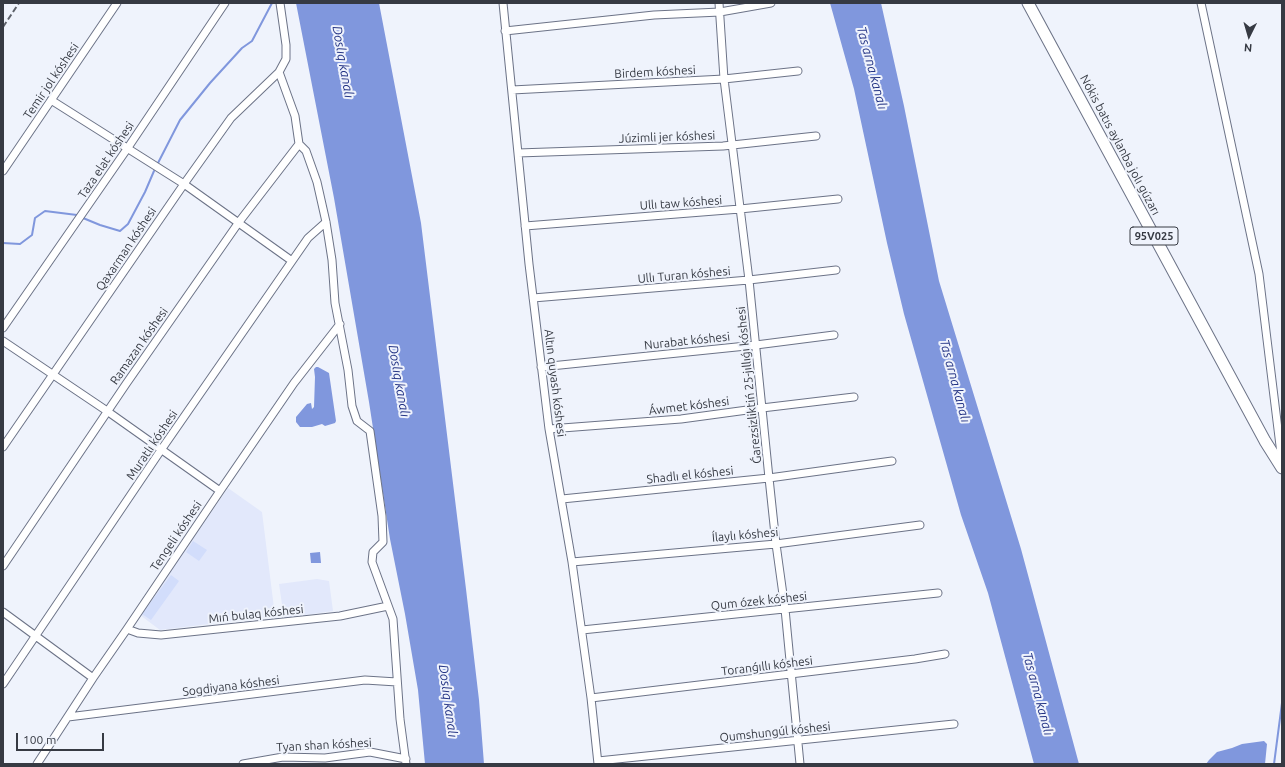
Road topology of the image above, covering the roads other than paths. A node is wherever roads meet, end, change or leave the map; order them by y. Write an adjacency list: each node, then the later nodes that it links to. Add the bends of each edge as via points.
1 (118, 3): 15 (street, Temir jol kóshesi)
2 (225, 3): 19 (street, Taza elat kóshesi)
3 (280, 3): 12 (street, via 286,59)
4 (503, 3): 10 (street, Altın quyash kóshesi)
5 (719, 3): 9 (street, Ǵarezsizliktiń 25-jıllıǵı kóshesi)
6 (771, 3): 9 (street)
7 (1028, 3): 47 (main road, Nókis batıs aylanba jolı gúzarı / 95V025)
8 (1201, 3): 46 (street, via 1259,274)
9 (720, 12): 10 (street, via 654,15); 13 (street, Ǵarezsizliktiń 25-jıllıǵı kóshesi)
10 (505, 31): 14 (street, Altın quyash kóshesi)
11 (798, 70): 13 (street, Birdem kóshesi)
12 (279, 72): 17 (street, via 296,116); 22 (street, Qaxarman kóshesi, via 231,118)
13 (724, 80): 14 (street, Birdem kóshesi); 18 (street, Ǵarezsizliktiń 25-jıllıǵı kóshesi)
14 (512, 90): 20 (street, Altın quyash kóshesi)
15 (51, 100): 19 (street); 21 (street, Temir jol kóshesi)
16 (816, 136): 18 (street, Júzimli jer kóshesi)
17 (299, 144): 25 (street, Ramazan kóshesi); 26 (street, via 306,151 315,176)
18 (732, 145): 20 (street, Júzimli jer kóshesi); 24 (street, Ǵarezsizliktiń 25-jıllıǵı kóshesi)
19 (127, 149): 22 (street); 33 (street, Taza elat kóshesi)
20 (518, 153): 27 (street, Altın quyash kóshesi)
21 (3, 171)
22 (184, 184): 25 (street); 38 (street, Qaxarman kóshesi)
23 (838, 199): 24 (street, Ullı taw kóshesi)
24 (740, 209): 27 (street, Ullı taw kóshesi); 30 (street, Ǵarezsizliktiń 25-jıllıǵı kóshesi)
25 (239, 222): 28 (street); 41 (street, Ramazan kóshesi)
26 (326, 222): 28 (street, Muratlı kóshesi, via 308,238); 32 (street, via 335,303)
27 (525, 226): 31 (street, Altın quyash kóshesi)
28 (292, 261): 44 (street, Muratlı kóshesi)
29 (836, 270): 30 (street, Ullı Turan kóshesi)
30 (749, 280): 31 (street, Ullı Turan kóshesi); 36 (street, Ǵarezsizliktiń 25-jıllıǵı kóshesi)
31 (533, 298): 37 (street, Altın quyash kóshesi)
32 (340, 324): 49 (street, Tengeli kóshesi, via 294,383); 56 (street, via 352,406 357,421 370,431 382,516 383,542 373,552 372,562)
33 (3, 328)
34 (834, 335): 36 (street, Nurabat kóshesi)
35 (3, 341): 38 (street)
36 (756, 345): 37 (street, Nurabat kóshesi); 40 (street, Ǵarezsizliktiń 25-jıllıǵı kóshesi)
37 (542, 367): 42 (street, Altın quyash kóshesi)
38 (53, 375): 41 (street); 43 (street, Qaxarman kóshesi)
39 (854, 397): 40 (street, Áwmet kóshesi)
40 (762, 408): 42 (street, Áwmet kóshesi, via 681,419); 48 (street, Ǵarezsizliktiń 25-jıllıǵı kóshesi)
41 (107, 411): 44 (street); 54 (street, Ramazan kóshesi)
42 (549, 429): 50 (street, Altın quyash kóshesi)
43 (3, 448)
44 (161, 450): 49 (street); 61 (street, Muratlı kóshesi)
45 (892, 461): 48 (street, Shadlı el kóshesi)
46 (1282, 462)
47 (1282, 468)
48 (769, 478): 50 (street, Shadlı el kóshesi); 52 (street, Ǵarezsizliktiń 25-jıllıǵı kóshesi)
49 (220, 491): 59 (street, Tengeli kóshesi)
50 (562, 499): 53 (street, Altın quyash kóshesi)
51 (920, 525): 52 (street, Ílaylı kóshesi)
52 (776, 544): 53 (street, Ílaylı kóshesi); 57 (street, Ǵarezsizliktiń 25-jıllıǵı kóshesi)
53 (572, 562): 60 (street, Altın quyash kóshesi)
54 (3, 566)
55 (938, 593): 57 (street, Qum ózek kóshesi)
56 (388, 606): 59 (street, Mıń bulaq kóshesi, via 340,616 162,635 138,633); 65 (street, via 393,619)
57 (785, 609): 60 (street, Qum ózek kóshesi); 63 (street, Ǵarezsizliktiń 25-jıllıǵı kóshesi)
58 (3, 612): 61 (street)
59 (127, 629): 64 (street, Tengeli kóshesi)
60 (582, 630): 67 (street, Altın quyash kóshesi)
61 (36, 636): 64 (street); 66 (street, Muratlı kóshesi)
62 (945, 654): 63 (street, Toranǵıllı kóshesi)
63 (792, 674): 67 (street, Toranǵıllı kóshesi); 70 (street, Ǵarezsizliktiń 25-jıllıǵı kóshesi)
64 (93, 678): 68 (street, Tengeli kóshesi)
65 (397, 682): 68 (street, Sogdiyana kóshesi, via 365,680); 71 (street)
66 (3, 684)
67 (591, 698): 72 (street, Altın quyash kóshesi)
68 (68, 717): 73 (street, Tengeli kóshesi)
69 (954, 724): 70 (street, Qumshungúl kóshesi)
70 (798, 740): 72 (street, Qumshungúl kóshesi); 75 (street, Ǵarezsizliktiń 25-jıllıǵı kóshesi)
71 (406, 761): 74 (street, Tyan shan kóshesi, via 370,752 325,758 283,757)
72 (598, 762)
73 (37, 764)
74 (243, 764)
75 (800, 764)

